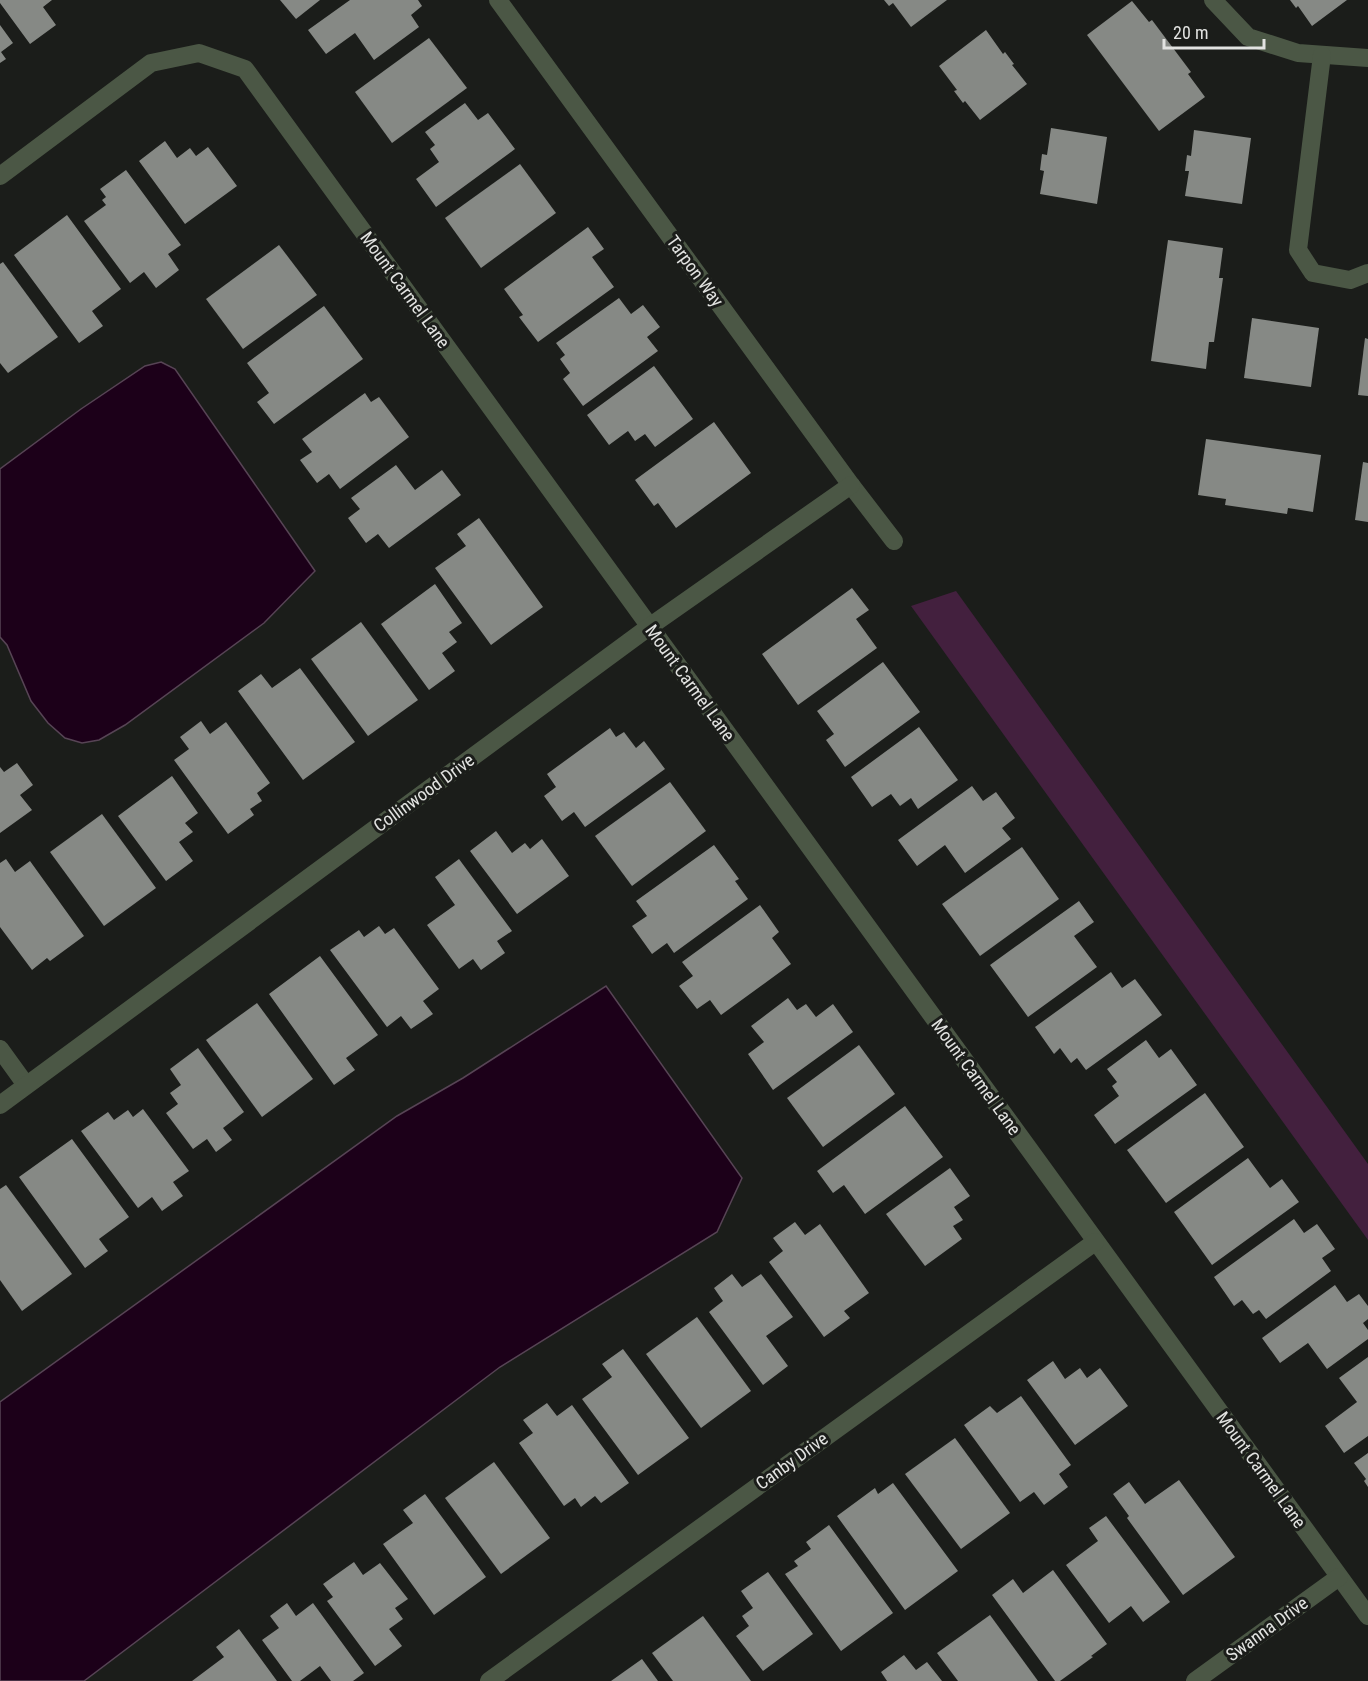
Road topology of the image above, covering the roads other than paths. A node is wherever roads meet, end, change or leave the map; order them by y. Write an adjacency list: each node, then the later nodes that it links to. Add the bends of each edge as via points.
1 (498, 0): 7 (street, Tarpon Way)
2 (1213, 0): 3 (street, via 1248,37 1298,53)
3 (1322, 55): 4 (street); 6 (street, via 1299,250 1313,273 1350,280)
4 (1368, 58)
5 (0, 176): 9 (street, Mount Carmel Lane, via 151,63 199,53 245,69)
6 (1368, 273)
7 (851, 484): 8 (street, Tarpon Way); 9 (street, Collinwood Drive)
8 (894, 541)
9 (649, 627): 11 (street, Collinwood Drive); 13 (street, Mount Carmel Lane)
10 (0, 1049): 11 (street)
11 (26, 1085): 12 (street, Collinwood Drive)
12 (0, 1104)
13 (1095, 1242): 14 (street, Mount Carmel Lane); 16 (street, Canby Drive)
14 (1339, 1577): 15 (street, Mount Carmel Lane); 17 (street, Swanna Drive)
15 (1368, 1616)
16 (489, 1681)
17 (1195, 1681)

